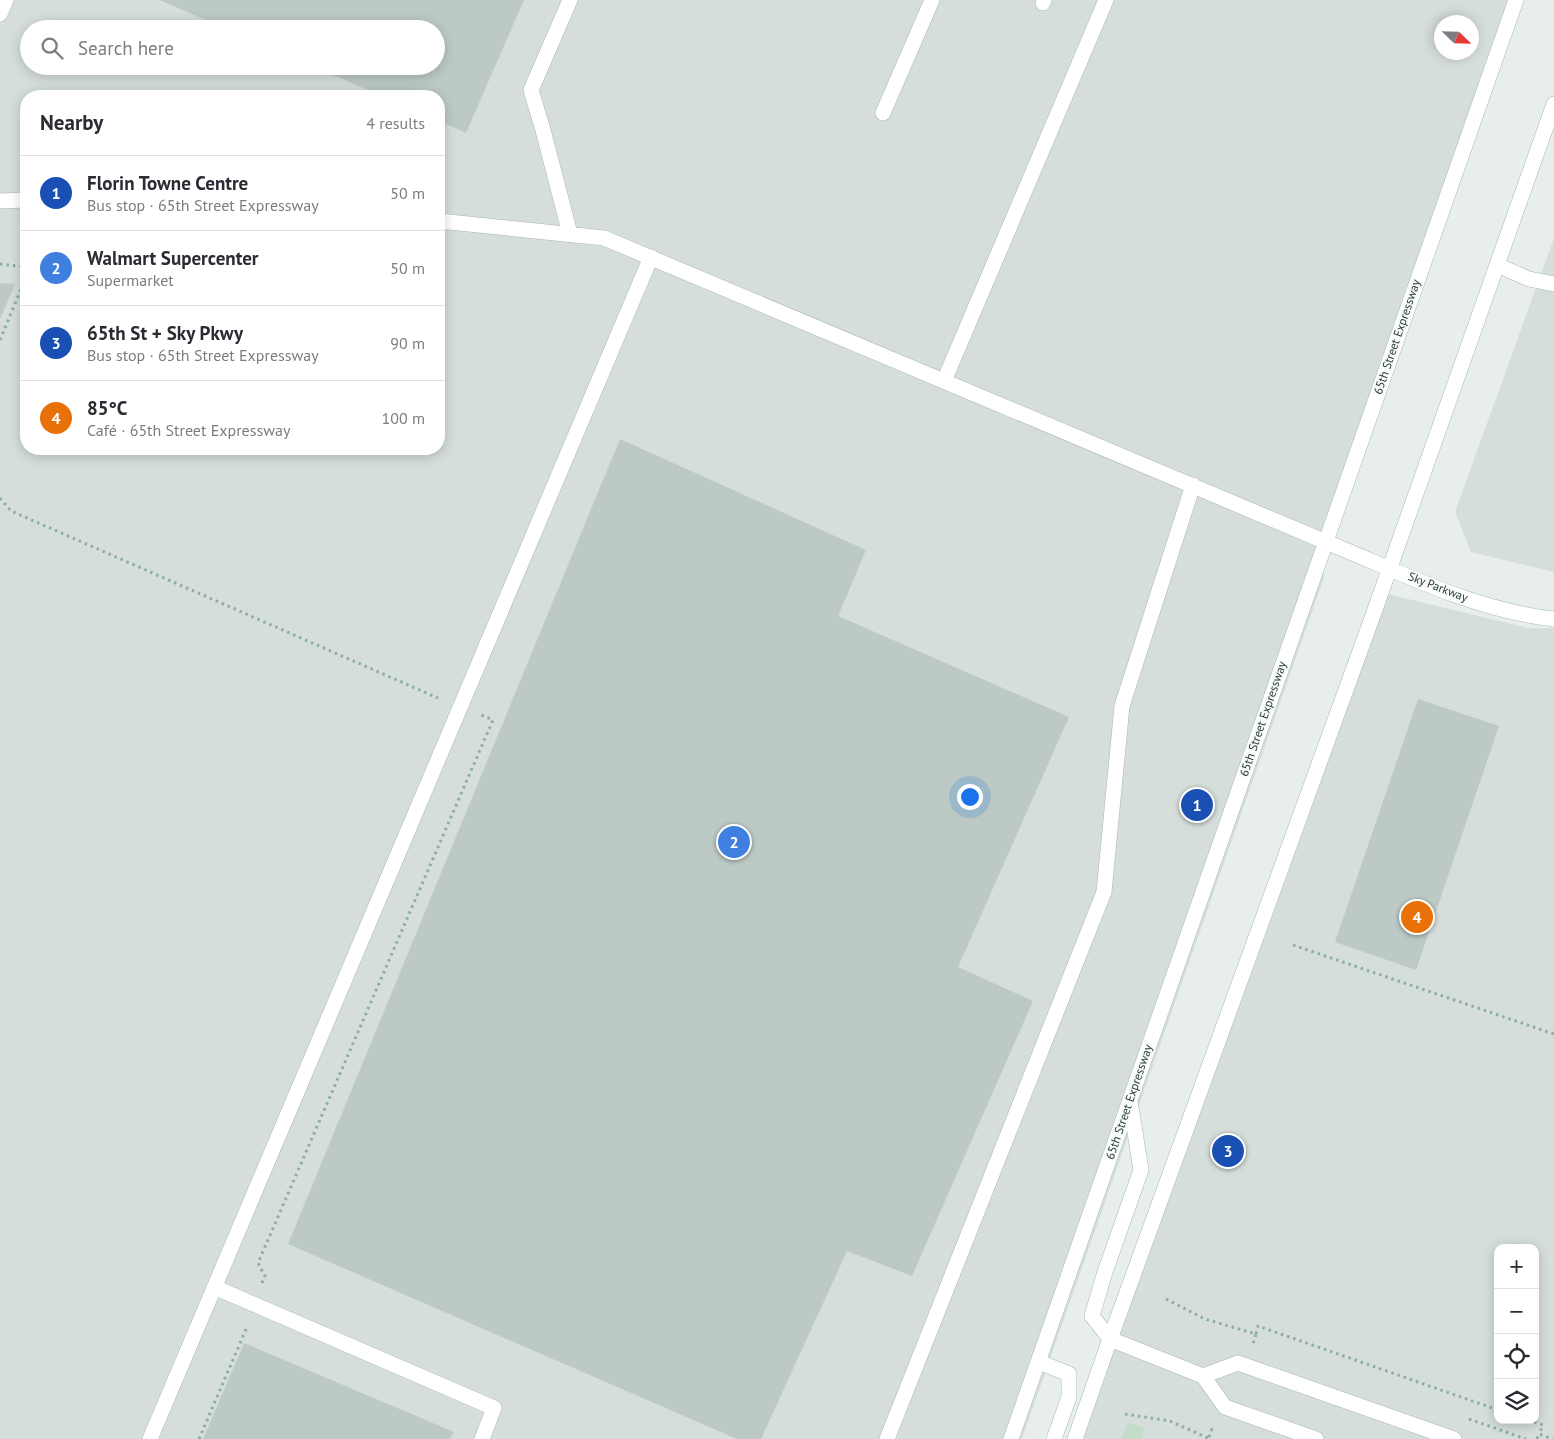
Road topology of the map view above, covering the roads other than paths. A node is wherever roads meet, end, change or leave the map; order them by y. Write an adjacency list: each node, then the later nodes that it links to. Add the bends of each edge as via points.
1 (6, 0): 6 (main road)
2 (570, 0): 12 (main road, via 531,90)
3 (932, 0): 8 (main road)
4 (1106, 0): 16 (main road)
5 (1516, 0): 18 (main road, 65th Street Expressway)
6 (0, 14)
7 (1553, 108): 14 (main road)
8 (883, 113)
9 (20, 200): 10 (main road)
10 (0, 201)
11 (445, 222): 12 (main road, Sky Parkway)
12 (570, 234): 13 (main road, Sky Parkway, via 604,238)
13 (651, 257): 16 (main road, Sky Parkway); 22 (main road)
14 (1497, 265): 15 (main road, via 1529,279); 19 (main road)
15 (1554, 284)
16 (944, 381): 17 (main road, Sky Parkway)
17 (1193, 486): 18 (main road, Sky Parkway); 28 (main road, via 1122,706 1104,892)
18 (1326, 542): 19 (main road, Sky Parkway); 21 (main road, 65th Street Expressway)
19 (1390, 568): 20 (main road, Sky Parkway, via 1463,598); 23 (main road)
20 (1554, 619)
21 (1130, 1100): 23 (main road, via 1141,1170 1092,1316); 24 (main road, 65th Street Expressway)
22 (214, 1287): 26 (main road); 27 (main road, via 494,1408)
23 (1110, 1339): 25 (main road); 31 (main road)
24 (1039, 1362): 29 (main road, 65th Street Expressway); 30 (main road, via 1069,1374 1069,1397)
25 (1204, 1376): 32 (main road, via 1225,1407); 33 (main road, via 1238,1362)
26 (150, 1439)
27 (482, 1439)
28 (887, 1439)
29 (1011, 1439)
30 (1054, 1439)
31 (1075, 1439)
32 (1316, 1439)
33 (1454, 1439)

